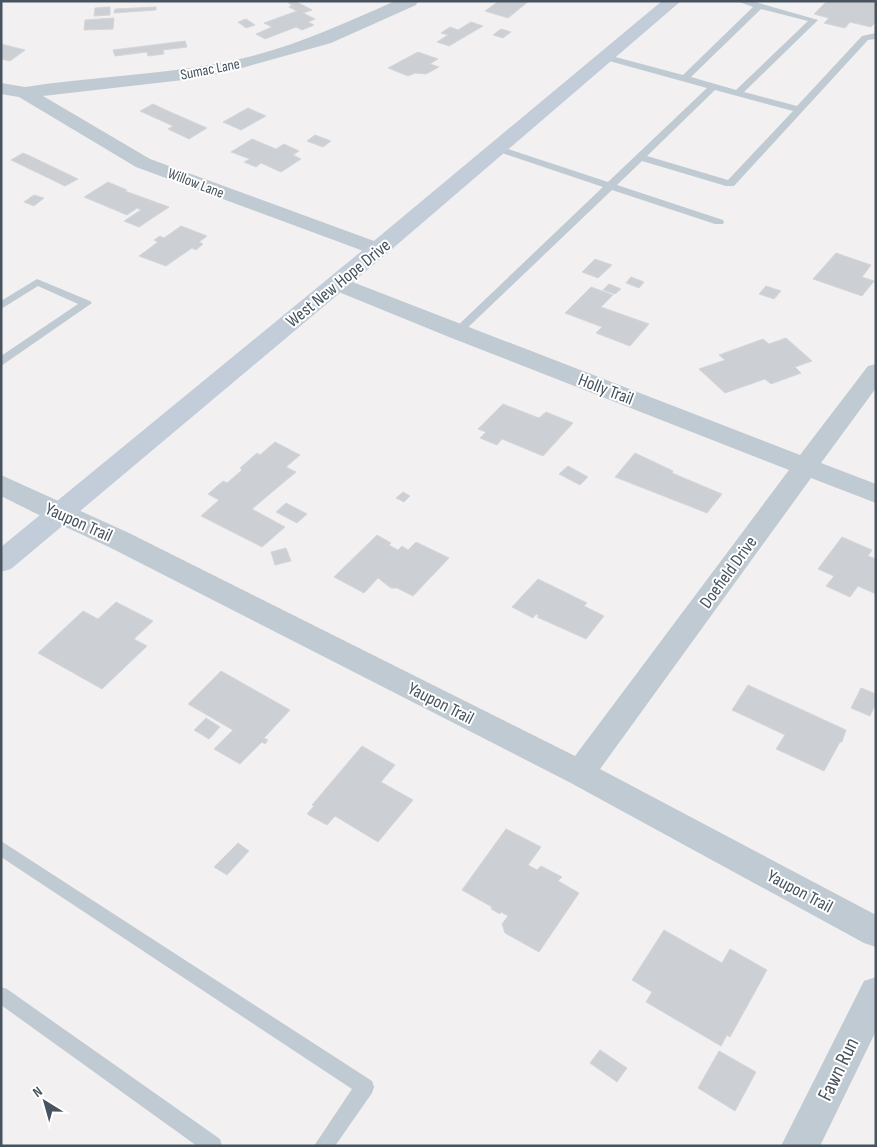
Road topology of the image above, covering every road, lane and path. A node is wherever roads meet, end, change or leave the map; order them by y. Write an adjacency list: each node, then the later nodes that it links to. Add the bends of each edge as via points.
1 (410, 1): 10 (street, Sumac Lane, via 324,38 224,68 182,76)
2 (673, 1): 6 (main road, West New Hope Drive)
3 (741, 1): 4 (lane)
4 (759, 6): 7 (lane); 11 (lane, via 814,20)
5 (876, 36): 12 (lane, via 864,38)
6 (605, 57): 7 (lane); 13 (main road, West New Hope Drive)
7 (684, 79): 8 (lane)
8 (713, 87): 11 (lane); 14 (lane)
9 (1, 88): 10 (street, Sumac Lane)
10 (25, 93): 17 (street, Willow Lane, via 143,163)
11 (738, 93): 12 (lane)
12 (797, 109): 14 (lane, via 730,184)
13 (499, 148): 15 (lane); 17 (main road, West New Hope Drive)
14 (640, 158): 15 (lane)
15 (612, 186): 16 (lane); 20 (lane)
16 (719, 222)
17 (377, 250): 18 (main road, West New Hope Drive)
18 (337, 283): 20 (street, Holly Trail); 26 (main road, West New Hope Drive)
19 (1, 306): 21 (lane, via 37,282 86,303)
20 (457, 332): 23 (street, Holly Trail)
21 (1, 362)
22 (876, 371): 23 (street, Doefield Drive)
23 (806, 466): 25 (street, Holly Trail); 28 (street, Doefield Drive)
24 (1, 484): 26 (street, Yaupon Trail)
25 (876, 494)
26 (60, 514): 27 (main road, West New Hope Drive); 28 (street, Yaupon Trail, via 119,540)
27 (1, 562)
28 (580, 773): 30 (street, Yaupon Trail)
29 (1, 848): 34 (lane, via 365,1087)
30 (876, 932)
31 (876, 993): 35 (street, Fawn Run)
32 (1, 995): 33 (lane)
33 (213, 1146)
34 (323, 1146)
35 (800, 1146)

